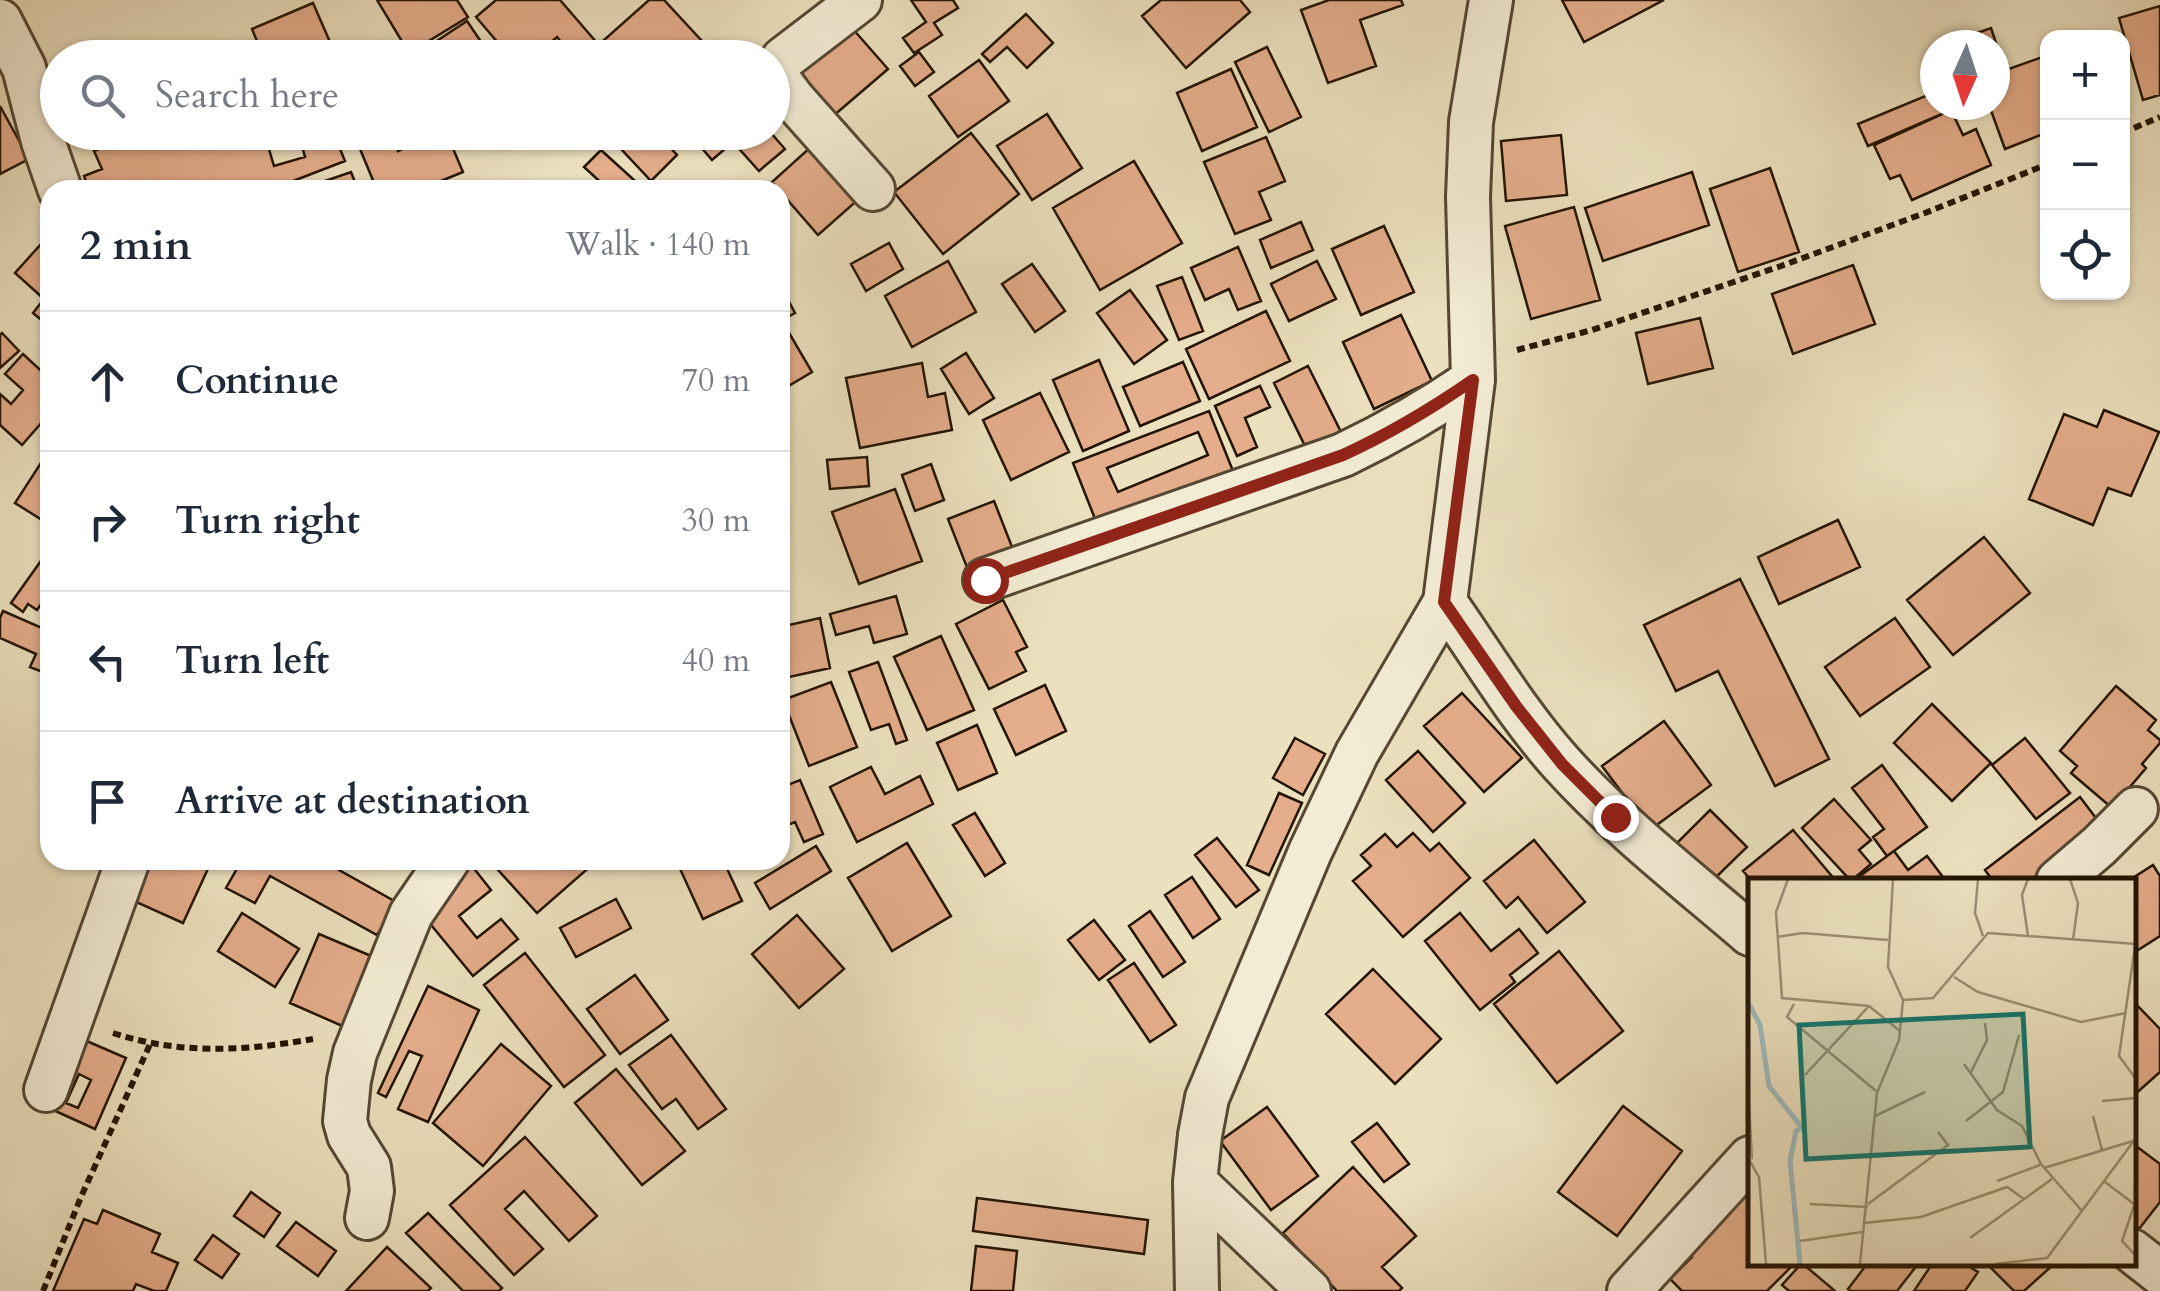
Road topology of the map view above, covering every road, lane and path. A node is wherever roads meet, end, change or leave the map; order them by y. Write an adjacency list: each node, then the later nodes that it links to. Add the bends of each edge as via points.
1 (860, 0): 4 (street)
2 (1491, 0): 13 (street, via 1471,122)
3 (0, 21): 7 (street, via 24,68)
4 (790, 54)
5 (790, 96): 12 (street)
6 (2160, 117): 8 (path)
7 (40, 129)
8 (2130, 130)
9 (46, 150): 11 (street)
10 (2040, 167): 13 (path, via 1764,272)
11 (57, 180)
12 (873, 189)
13 (1472, 369): 14 (street, via 1429,410 1343,455); 15 (street)
14 (985, 580)
15 (1444, 602): 20 (street, via 1562,764); 26 (street, via 1356,753 1310,852 1207,1098)
16 (2136, 810): 19 (street)
17 (124, 870): 21 (street)
18 (441, 870): 22 (street, via 411,914)
19 (2062, 878)
20 (1748, 932)
21 (71, 1019): 23 (path); 24 (street)
22 (364, 1030): 23 (path, via 241,1049); 27 (street, via 349,1080 346,1121 370,1168)
23 (151, 1042): 30 (path)
24 (46, 1090)
25 (1748, 1160): 33 (street)
26 (1195, 1182): 31 (street); 32 (street)
27 (367, 1218)
28 (2135, 1253): 29 (street)
29 (2160, 1273)
30 (44, 1291)
31 (1197, 1291)
32 (1309, 1291)
33 (1629, 1291)

